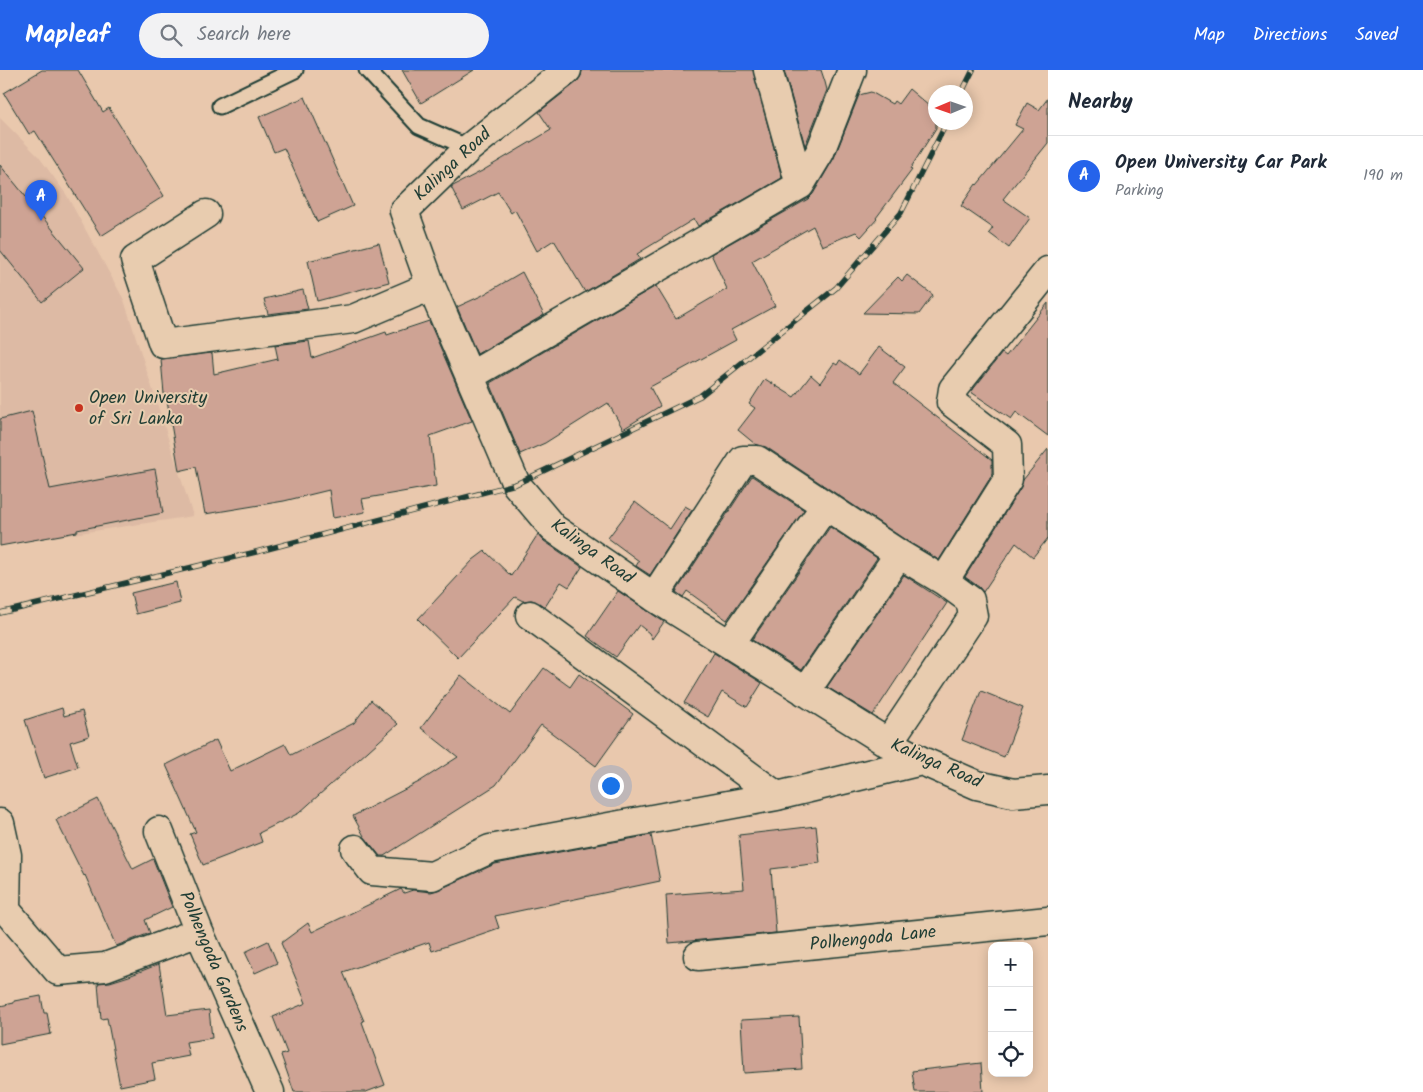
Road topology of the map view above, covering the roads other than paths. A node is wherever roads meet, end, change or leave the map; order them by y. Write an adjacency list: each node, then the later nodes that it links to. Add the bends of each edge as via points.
1 (295, 70): 6 (lane)
2 (367, 70): 7 (lane, via 419,126)
3 (567, 70): 7 (street, Kalinga Road)
4 (768, 70): 8 (street)
5 (852, 70): 8 (street, via 820,152)
6 (220, 106)
7 (469, 148): 11 (street, Kalinga Road, via 404,211)
8 (800, 185): 12 (street)
9 (206, 214): 11 (street, via 135,260 163,344 353,319)
10 (1048, 271): 15 (street, via 953,389 951,402 1008,445 1008,479)
11 (432, 286): 12 (street, Kalinga Road)
12 (470, 376): 16 (street, Kalinga Road, via 516,484 553,528)
13 (825, 506): 14 (street); 16 (street, via 756,460 743,460); 18 (street)
14 (898, 554): 15 (street); 19 (street)
15 (944, 581): 20 (street, via 970,600 973,616)
16 (654, 597): 18 (street, Kalinga Road)
17 (530, 615): 23 (street)
18 (730, 644): 19 (street, Kalinga Road)
19 (805, 692): 20 (street, Kalinga Road)
20 (888, 743): 21 (street, Kalinga Road)
21 (922, 762): 22 (street, Kalinga Road, via 977,785 1013,793); 23 (street)
22 (1048, 790)
23 (777, 796): 26 (street, via 490,849 432,876 372,871)
24 (0, 823): 27 (street, via 7,854)
25 (158, 831): 29 (street, Polhengoda Gardens)
26 (355, 849)
27 (3, 906): 29 (street, via 58,971 105,967)
28 (1048, 921): 30 (street, Polhengoda Lane)
29 (200, 932): 31 (street, Polhengoda Gardens)
30 (698, 956)
31 (270, 1092)

